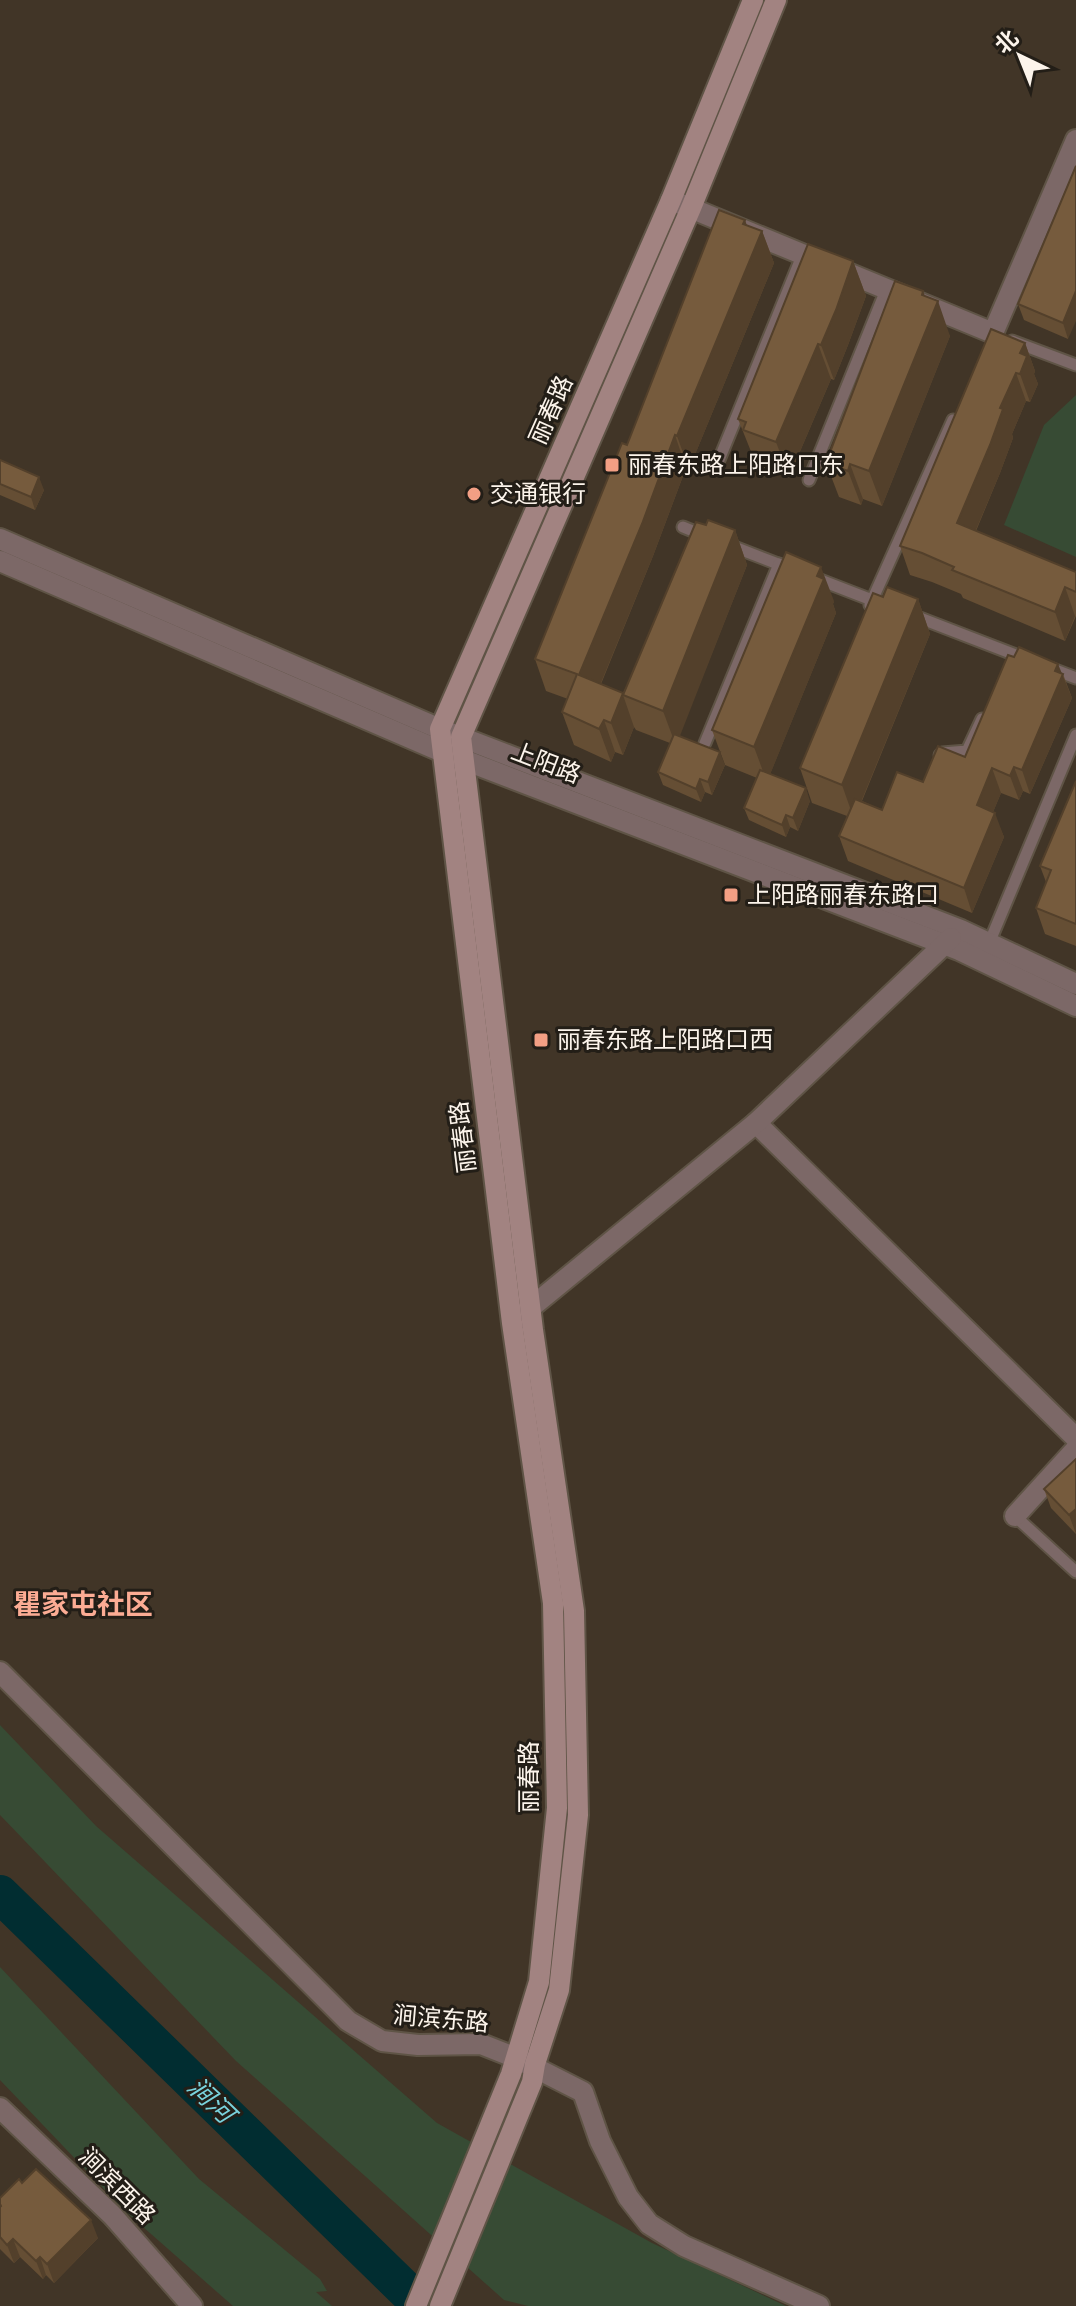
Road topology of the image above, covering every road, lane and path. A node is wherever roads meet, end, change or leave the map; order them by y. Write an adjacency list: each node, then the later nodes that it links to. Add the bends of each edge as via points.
1 (753, 0): 4 (main road, 丽春路)
2 (776, 0): 5 (main road, 丽春路)
3 (1076, 140): 8 (street)
4 (671, 200): 5 (street); 27 (main road, 丽春路)
5 (691, 208): 6 (street); 28 (main road, 丽春路)
6 (802, 256): 7 (street); 11 (lane)
7 (886, 290): 8 (street); 12 (lane)
8 (990, 340): 9 (lane)
9 (1076, 365)
10 (961, 403): 19 (lane)
11 (719, 460)
12 (809, 480)
13 (683, 527): 14 (lane)
14 (699, 533): 16 (lane); 18 (lane)
15 (0, 539): 27 (street, 上阳路)
16 (693, 547)
17 (0, 561): 31 (street, 上阳路)
18 (779, 564): 19 (lane); 30 (lane)
19 (872, 599): 20 (lane); 22 (lane)
20 (886, 605)
21 (900, 610): 23 (lane)
22 (866, 613)
23 (1012, 654): 24 (lane); 25 (lane)
24 (1006, 668)
25 (1076, 678)
26 (987, 709): 33 (lane, via 967,751 942,753)
27 (440, 729): 28 (street, 上阳路); 31 (main road, 丽春路)
28 (461, 737): 32 (main road, 丽春路); 34 (street, 上阳路)
29 (1075, 739): 35 (lane)
30 (705, 743)
31 (443, 751): 32 (street, 上阳路); 41 (main road, 丽春路)
32 (464, 759): 36 (street, 上阳路); 40 (main road, 丽春路)
33 (936, 763)
34 (961, 930): 35 (street, 上阳路); 36 (street)
35 (990, 941): 37 (street, 上阳路)
36 (945, 945): 38 (street, 上阳路); 39 (street)
37 (1076, 984)
38 (1076, 1006)
39 (756, 1123): 40 (street); 42 (street)
40 (530, 1308): 41 (street); 48 (main road, 丽春路, via 574,1611 578,1815 559,1990)
41 (512, 1323): 47 (main road, 丽春路, via 553,1603 557,1808 539,1982)
42 (1076, 1438)
43 (1076, 1449): 44 (street)
44 (1015, 1516): 45 (lane)
45 (1076, 1572)
46 (0, 1672): 47 (street, 涧滨东路, via 348,2021 382,2041 481,2044)
47 (513, 2066): 48 (street, 涧滨东路); 51 (main road, 丽春路)
48 (533, 2074): 52 (main road, 丽春路); 53 (street, 涧滨东路, via 583,2092 600,2141 628,2197 649,2224 684,2246)
49 (0, 2108): 50 (street, 涧滨西路, via 112,2215)
50 (192, 2306)
51 (416, 2306)
52 (440, 2306)
53 (819, 2306)

